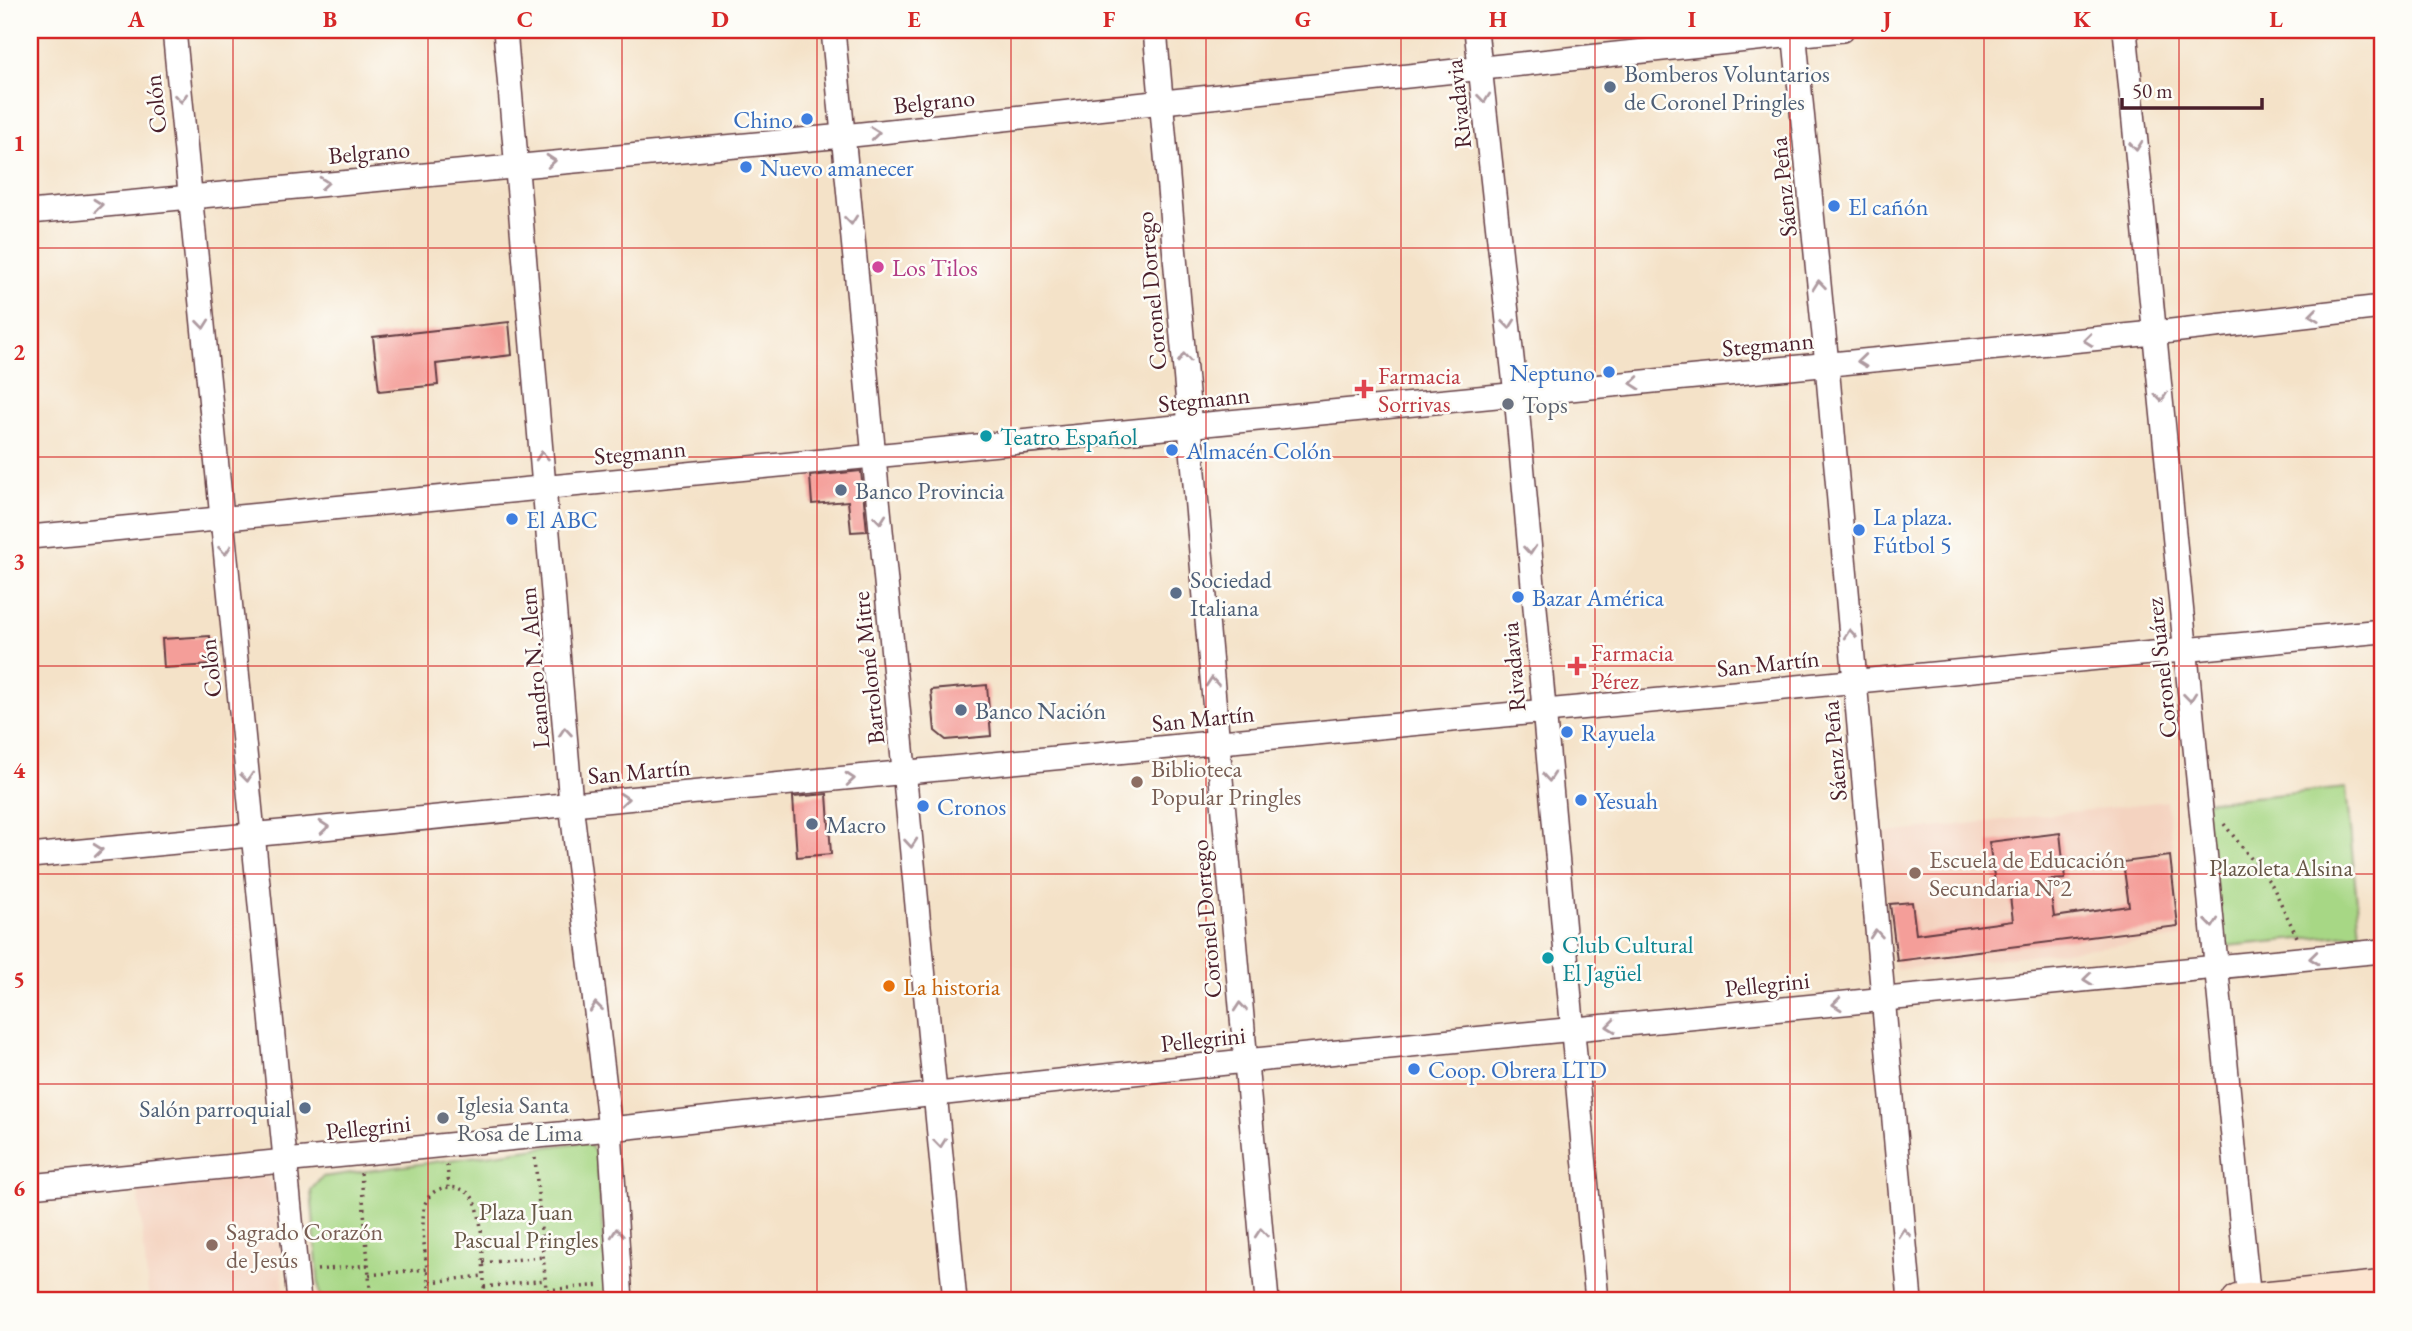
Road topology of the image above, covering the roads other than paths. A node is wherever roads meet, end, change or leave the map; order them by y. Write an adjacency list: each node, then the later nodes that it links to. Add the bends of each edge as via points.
1 (174, 30): 13 (street, Colón, one-way to 13)
2 (505, 30): 12 (street, Leandro N. Alem)
3 (833, 30): 11 (street, Bartolomé Mitre)
4 (1155, 30): 10 (street, Coronel Dorrego)
5 (1476, 30): 9 (street, Rivadavia)
6 (1842, 30): 8 (street, Belgrano)
7 (2125, 30): 16 (street, Coronel Suárez, one-way to 16)
8 (1794, 32): 9 (street, Belgrano); 17 (street, Sáenz Peña, one-way to 8)
9 (1480, 66): 10 (street, Belgrano); 18 (street, Rivadavia, one-way to 18)
10 (1160, 104): 11 (street, Belgrano, one-way to 10); 19 (street, Coronel Dorrego, one-way to 10)
11 (843, 136): 12 (street, Belgrano, one-way to 11); 20 (street, Bartolomé Mitre, one-way to 20)
12 (514, 164): 13 (street, Belgrano, one-way to 12); 21 (street, Leandro N. Alem, one-way to 12)
13 (190, 195): 14 (street, Belgrano, one-way to 13); 22 (street, Colón, one-way to 22)
14 (30, 212)
15 (2382, 307): 16 (street, Stegmann, one-way to 16)
16 (2154, 333): 17 (street, Stegmann, one-way to 17); 25 (street, Coronel Suárez, one-way to 25)
17 (1827, 365): 18 (street, Stegmann, one-way to 18); 26 (street, Sáenz Peña, one-way to 17)
18 (1516, 395): 19 (street, Stegmann); 27 (street, Rivadavia, one-way to 27)
19 (1190, 426): 20 (street, Stegmann); 28 (street, Coronel Dorrego, one-way to 19)
20 (874, 458): 21 (street, Stegmann); 29 (street, Bartolomé Mitre, one-way to 29)
21 (545, 487): 22 (street, Stegmann); 30 (street, Leandro N. Alem, one-way to 21)
22 (222, 517): 23 (street, Stegmann); 31 (street, Colón, one-way to 31)
23 (30, 537)
24 (2382, 631): 25 (street, San Martín)
25 (2185, 649): 26 (street, San Martín); 34 (street, Coronel Suárez, one-way to 34)
26 (1854, 681): 27 (street, San Martín); 35 (street, Sáenz Peña, one-way to 26)
27 (1543, 711): 28 (street, San Martín); 36 (street, Rivadavia, one-way to 36)
28 (1217, 743): 29 (street, San Martín); 37 (street, Coronel Dorrego, one-way to 28)
29 (905, 775): 30 (street, San Martín, one-way to 29); 38 (street, Bartolomé Mitre, one-way to 38)
30 (571, 803): 31 (street, San Martín, one-way to 30); 39 (street, Leandro N. Alem, one-way to 30)
31 (253, 834): 32 (street, San Martín, one-way to 31); 40 (street, Colón)
32 (30, 856)
33 (2382, 951): 34 (street, Pellegrini, one-way to 34)
34 (2216, 967): 35 (street, Pellegrini, one-way to 35); 49 (street, Coronel Suárez)
35 (1882, 999): 36 (street, Pellegrini, one-way to 36); 48 (street, Sáenz Peña, one-way to 35)
36 (1572, 1029): 37 (street, Pellegrini); 47 (street, Rivadavia)
37 (1245, 1060): 38 (street, Pellegrini); 46 (street, Coronel Dorrego, one-way to 37)
38 (935, 1092): 39 (street, Pellegrini); 45 (street, Bartolomé Mitre, one-way to 45)
39 (610, 1129): 40 (street, Pellegrini); 43 (street, Leandro N. Alem, one-way to 39)
40 (285, 1161): 41 (street, Pellegrini); 44 (street, Colón)
41 (30, 1186)
42 (2382, 1287): 49 (main road)
43 (614, 1293)
44 (299, 1301)
45 (955, 1301)
46 (1267, 1301)
47 (1597, 1301)
48 (1910, 1301)
49 (2245, 1301)

